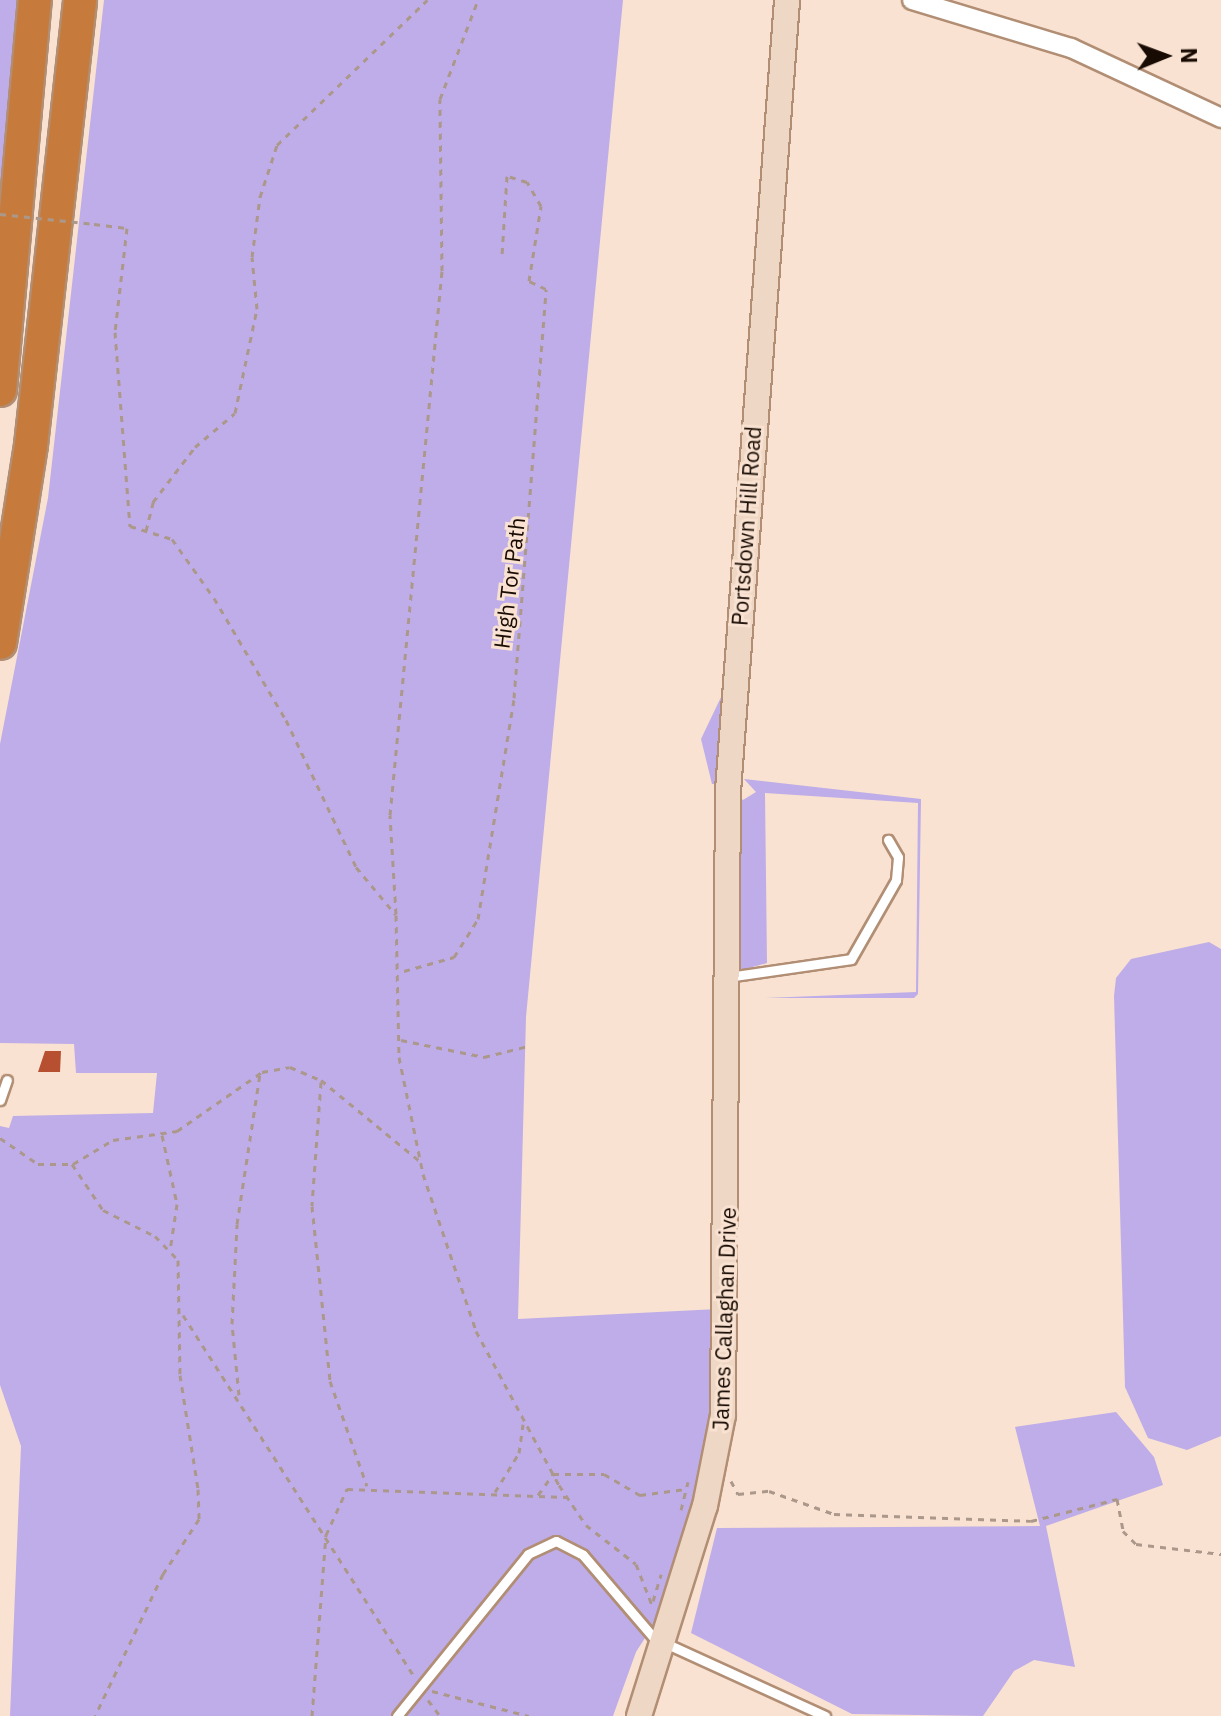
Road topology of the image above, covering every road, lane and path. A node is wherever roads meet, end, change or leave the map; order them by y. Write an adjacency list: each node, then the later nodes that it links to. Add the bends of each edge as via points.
1 (35, 0): 10 (highway)
2 (80, 0): 12 (highway, via 31,445)
3 (427, 0): 11 (path, via 277,145 260,197 252,257 257,309 235,413 195,447 153,502)
4 (478, 0): 14 (path, via 440,99 442,271 390,815)
5 (787, 0): 16 (street, Portsdown Hill Road, via 734,682)
6 (912, 0): 7 (street, via 1071,48)
7 (1221, 118)
8 (0, 214): 11 (path, bridge, via 127,228 115,332 130,526)
9 (502, 255): 15 (path, High Tor Path, via 507,176 527,182 541,206 529,281 546,289 546,346 499,813 487,890 463,950)
10 (0, 390)
11 (146, 531): 14 (path, via 172,539 214,598 286,720 356,867)
12 (0, 643)
13 (888, 840): 16 (lane, via 898,857 896,880 851,959)
14 (396, 915): 15 (path)
15 (402, 972): 17 (path, via 392,992)
16 (728, 977): 19 (street, Portsdown Hill Road)
17 (401, 1040): 18 (path, via 484,1057); 26 (path)
18 (528, 1046)
19 (728, 1053): 32 (street, James Callaghan Drive, via 728,1309)
20 (260, 1073): 22 (path, via 290,1067); 24 (path); 30 (path, via 237,1224 232,1324)
21 (7, 1080): 23 (lane)
22 (321, 1080): 26 (path); 35 (path, via 312,1206 330,1381)
23 (0, 1100)
24 (162, 1135): 27 (path, via 113,1140); 28 (path, via 177,1204)
25 (0, 1138): 27 (path, via 38,1164)
26 (422, 1163): 31 (path, via 476,1331)
27 (72, 1164): 28 (path, via 103,1210)
28 (170, 1251): 29 (path, via 178,1260)
29 (181, 1312): 30 (path); 47 (path, via 180,1375 199,1519 163,1574)
30 (239, 1396): 41 (path)
31 (523, 1424): 33 (path); 37 (path, via 519,1453)
32 (717, 1457): 42 (path, via 738,1494 769,1491 821,1513 1031,1521 1117,1499 1123,1531 1136,1544); 45 (street, James Callaghan Drive)
33 (553, 1474): 36 (path, via 604,1474 640,1495); 38 (path); 39 (path)
34 (689, 1477): 36 (path)
35 (367, 1486): 37 (path); 41 (path, via 347,1489)
36 (686, 1489): 40 (path)
37 (495, 1492): 38 (path)
38 (538, 1495): 39 (path)
39 (567, 1497): 44 (path, via 586,1525 636,1564)
40 (679, 1520)
41 (326, 1535): 46 (path); 48 (path)
42 (1221, 1554)
43 (666, 1564): 44 (path)
44 (651, 1605): 45 (path)
45 (662, 1644): 46 (lane, via 583,1555 556,1541 528,1554); 52 (street, James Callaghan Drive); 53 (lane)
46 (421, 1687): 49 (lane); 50 (path); 51 (path)
47 (95, 1716)
48 (312, 1716)
49 (397, 1716)
50 (440, 1716)
51 (529, 1716)
52 (639, 1716)
53 (825, 1716)

